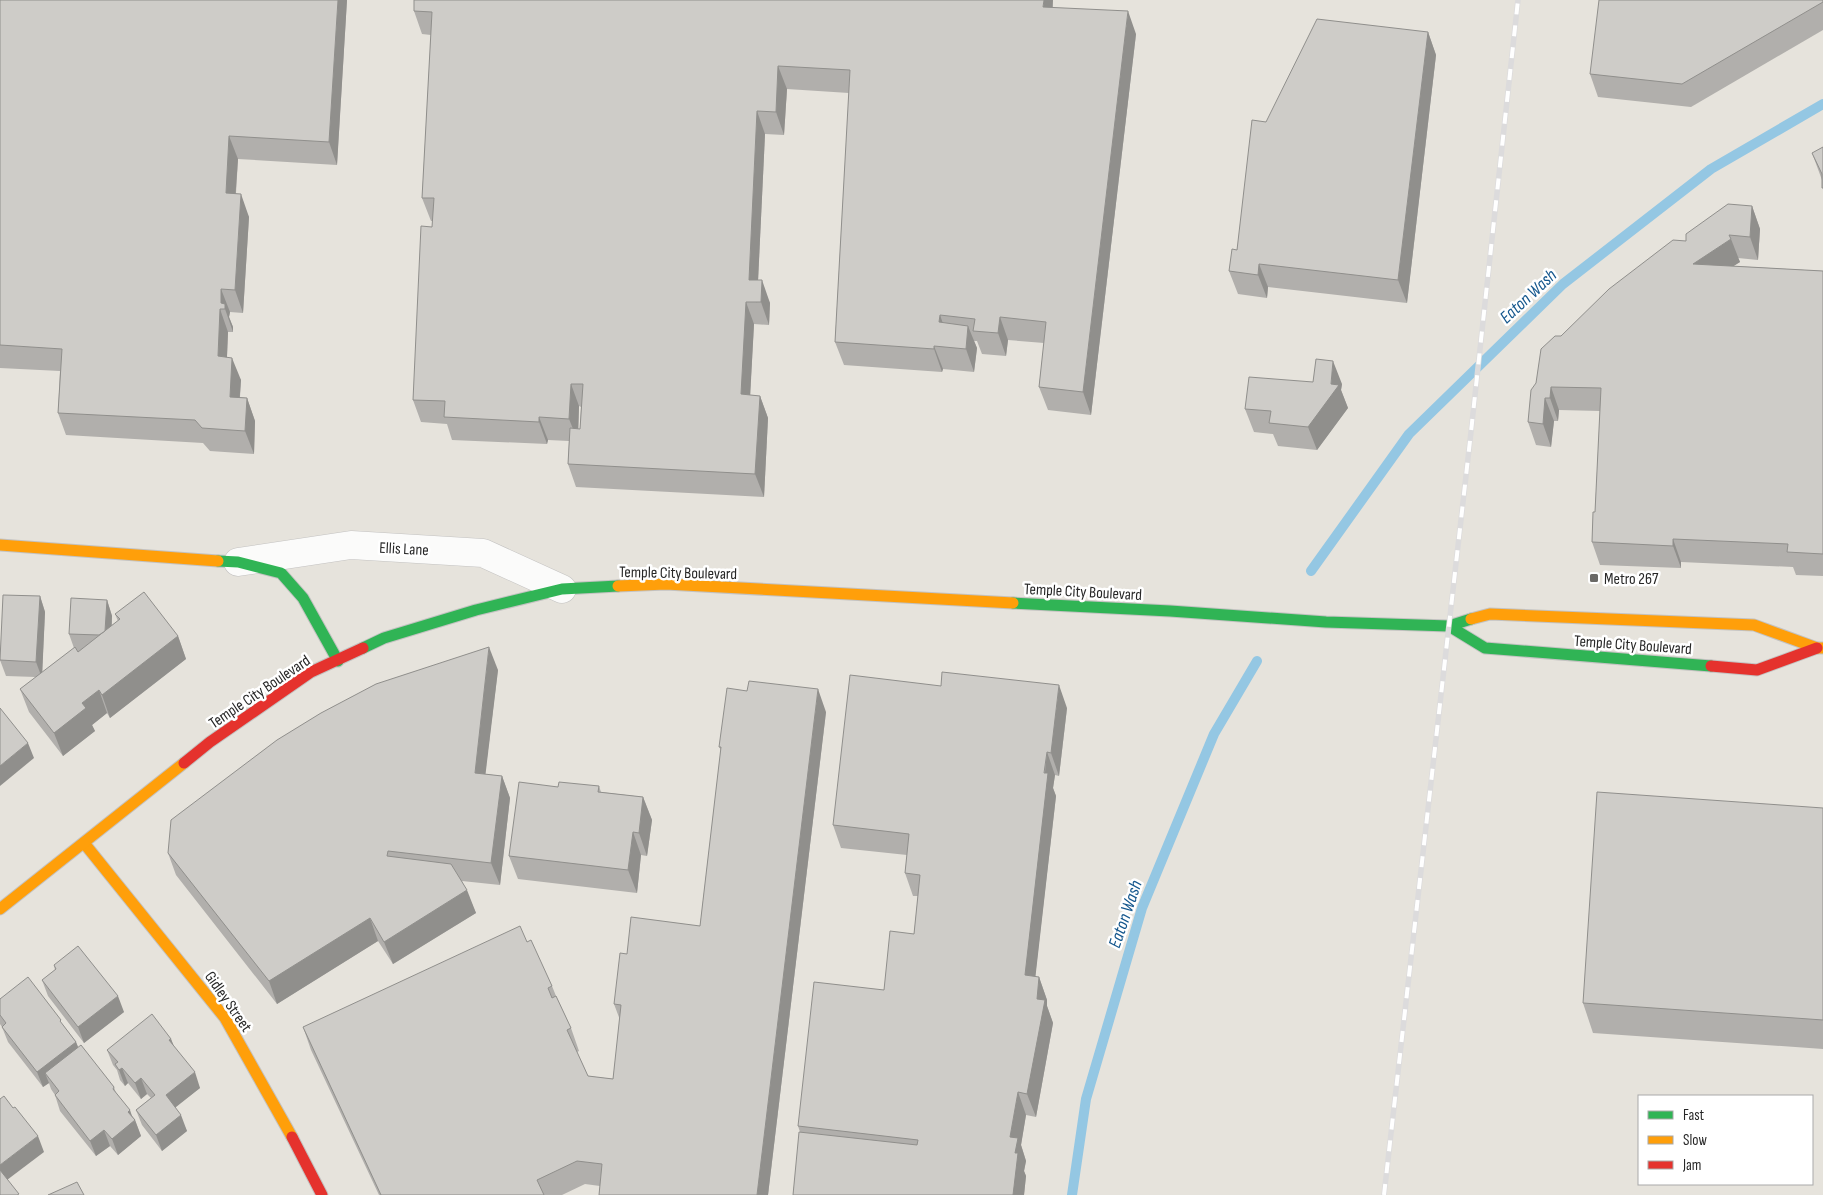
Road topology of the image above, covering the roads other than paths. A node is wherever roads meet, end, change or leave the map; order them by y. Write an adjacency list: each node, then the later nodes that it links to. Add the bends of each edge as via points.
1 (0, 545): 2 (main road, Ellis Lane)
2 (238, 562): 3 (street, Ellis Lane, via 351,545 483,553); 6 (main road, Ellis Lane, via 281,573 303,598)
3 (562, 590): 4 (main road, Temple City Boulevard, via 666,584 1170,610 1326,622); 6 (main road, Temple City Boulevard, via 476,610 384,638)
4 (1449, 626): 5 (main road, Temple City Boulevard, via 1490,614 1754,625); 5 (main road, Temple City Boulevard, via 1485,648 1757,670)
5 (1820, 648)
6 (338, 661): 7 (main road, Temple City Boulevard, via 311,672 210,742)
7 (84, 843): 8 (main road, Temple City Boulevard); 9 (main road, Gidley Street, via 225,1018)
8 (0, 909)
9 (322, 1195)

